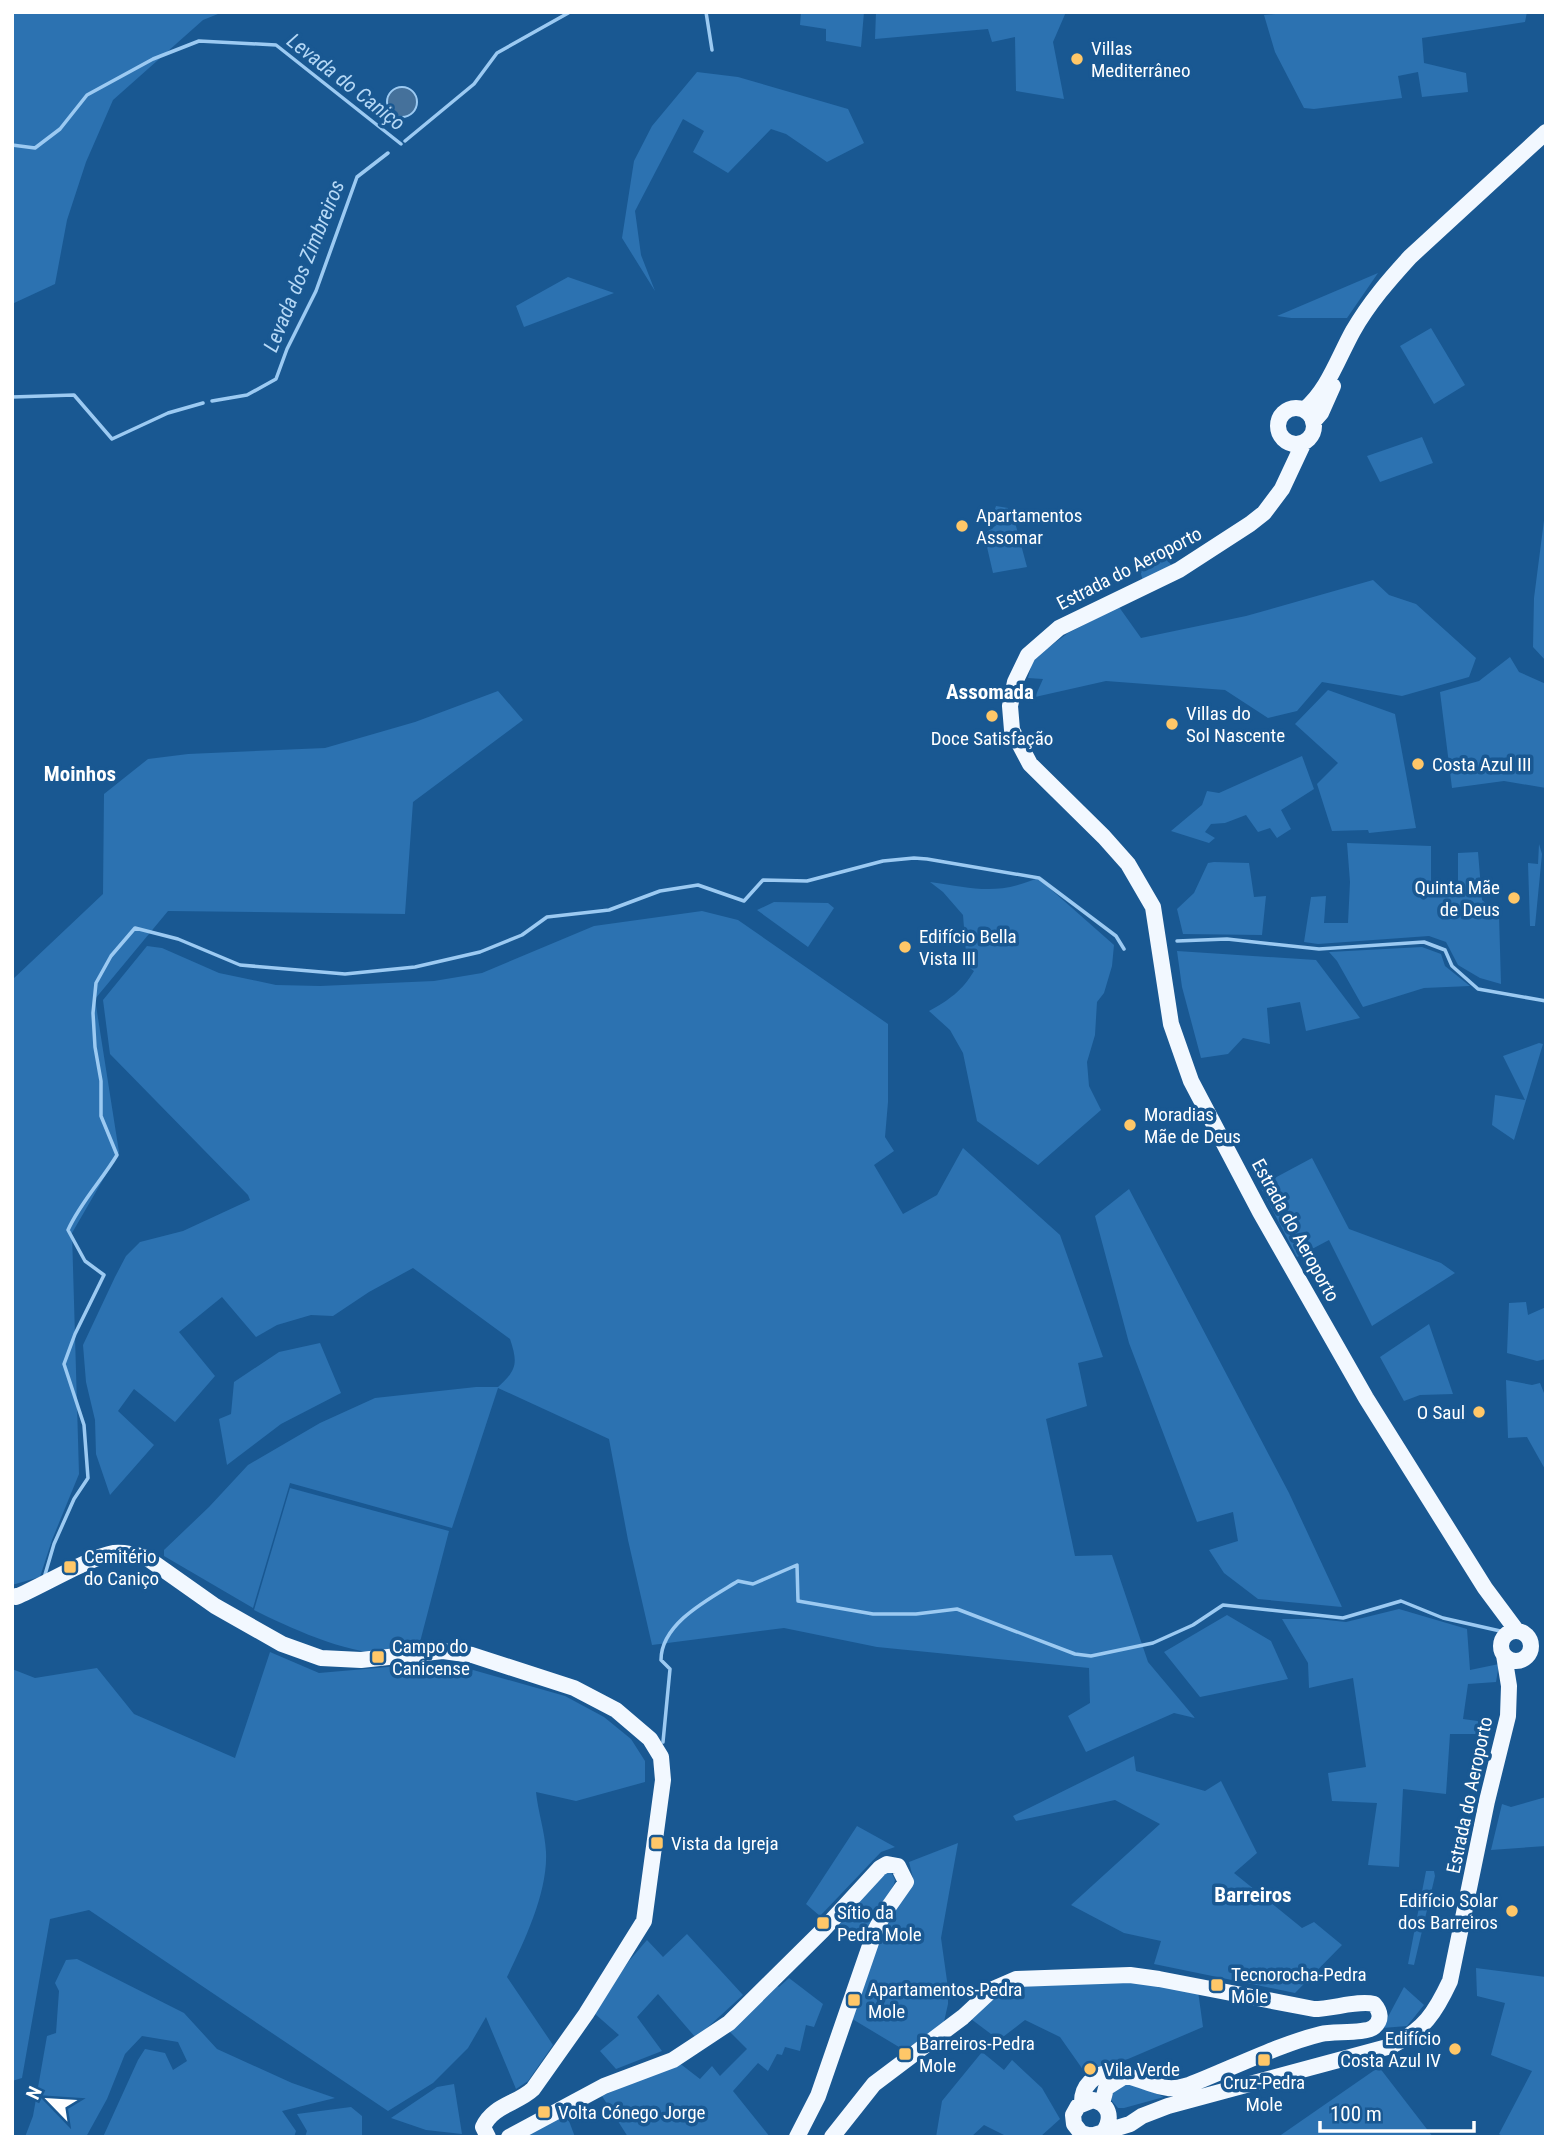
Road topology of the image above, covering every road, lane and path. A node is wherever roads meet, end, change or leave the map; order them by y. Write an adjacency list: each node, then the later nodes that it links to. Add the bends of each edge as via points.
1 (1546, 132): 2 (main road, via 1410,257 1372,301)
2 (1309, 416): 3 (main road, via 1293,408 1280,417 1278,430); 4 (main road, via 1313,432)
3 (1287, 442): 4 (main road); 5 (main road, Estrada do Aeroporto, via 1283,466 1272,486)
4 (1304, 442): 5 (main road, Estrada do Aeroporto, via 1276,497 1264,513)
5 (1236, 534): 7 (main road, Estrada do Aeroporto, via 1180,570 1059,628 1028,655 1015,682 1012,730 1030,764 1128,864 1153,907 1171,1024 1191,1082 1366,1398)
6 (12, 1596): 15 (main road, via 111,1553 134,1555 147,1558 215,1606 282,1644 321,1658 361,1660 443,1651 472,1655 574,1688 616,1710 650,1739 662,1757 663,1780 644,1921 533,2089 488,2116 483,2127)
7 (1511, 1634): 8 (main road, via 1501,1647); 8 (main road, via 1527,1635 1531,1645 1528,1655)
8 (1511, 1658): 12 (main road, Estrada do Aeroporto, via 1508,1716 1450,1981 1427,2022 1391,2046)
9 (1125, 2076): 10 (main road, via 1110,2072 1092,2079); 11 (main road, via 1106,2088); 18 (main road, via 1167,2088 1189,2085 1309,2037 1368,2031 1380,2020 1380,2013 1368,2003 1314,2009 1130,1975 1016,1979 993,1989 874,2084)
10 (1082, 2102): 11 (main road, via 1093,2100); 13 (main road, via 1073,2115)
11 (1106, 2108): 12 (main road, Estrada do Aeroporto); 14 (main road, via 1109,2122)
12 (1142, 2116): 14 (main road, Estrada do Aeroporto)
13 (1072, 2132): 14 (main road)
14 (1095, 2135)
15 (488, 2137)
16 (509, 2137): 17 (main road, via 604,2086 673,2060 729,2023 880,1868 898,1866 906,1882 875,1931 818,2096)
17 (797, 2137)
18 (832, 2137)

